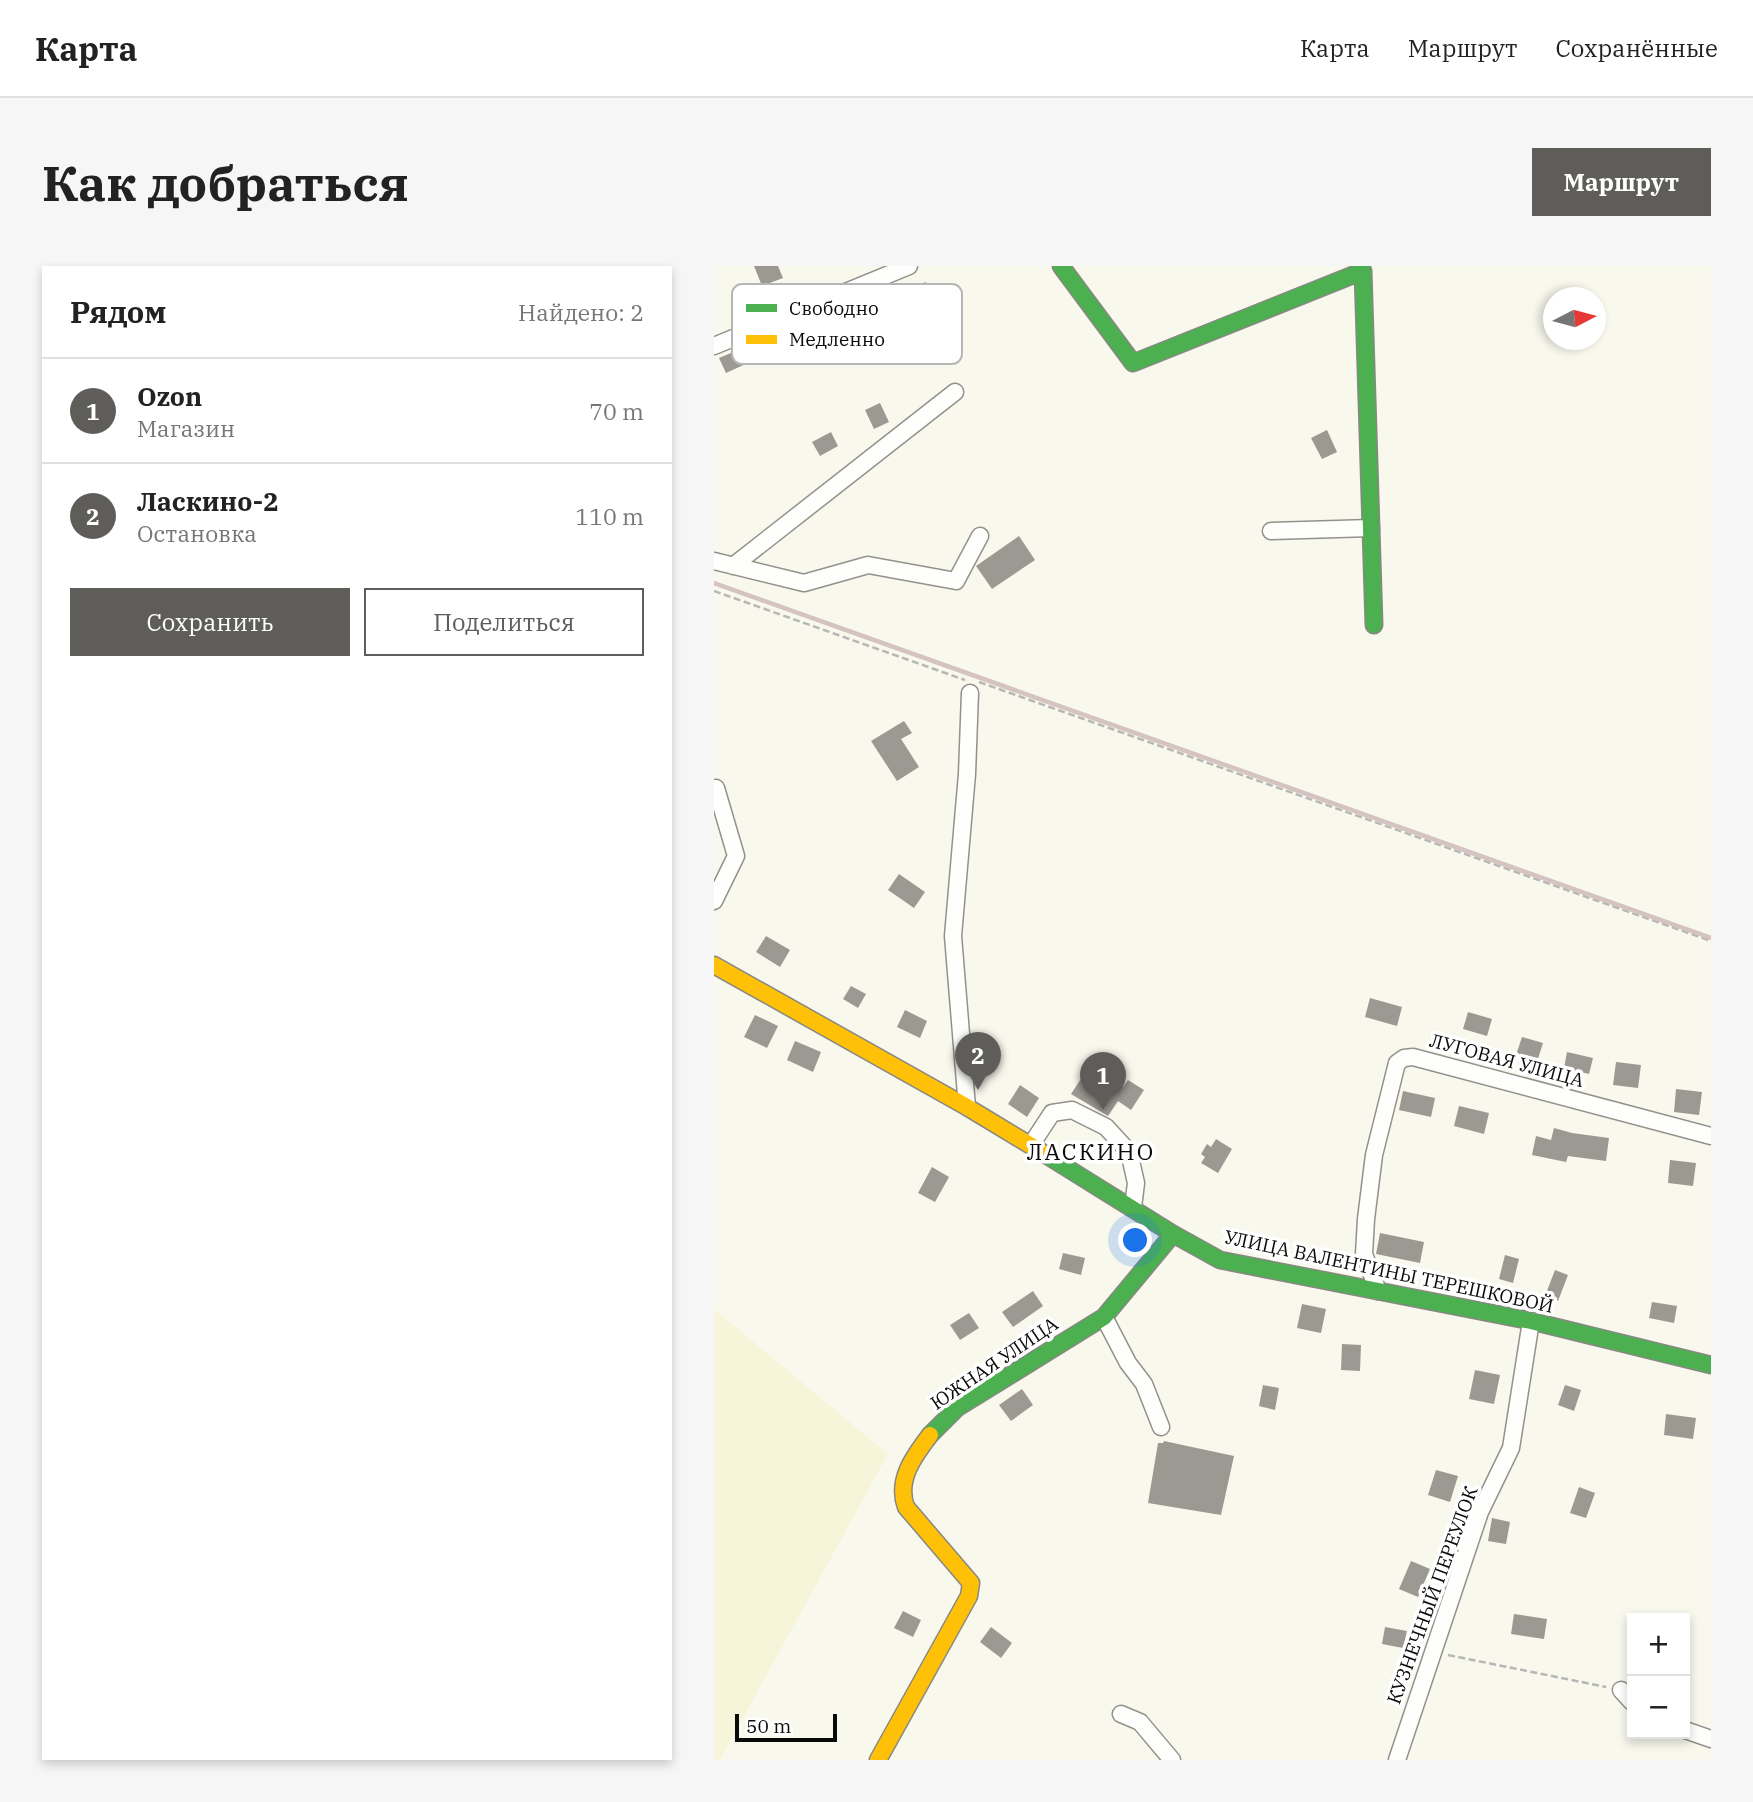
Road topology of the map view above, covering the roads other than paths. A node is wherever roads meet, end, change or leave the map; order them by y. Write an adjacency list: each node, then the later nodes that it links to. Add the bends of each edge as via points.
1 (909, 266): 3 (street)
2 (1060, 266): 7 (street, via 1132,363 1363,271)
3 (865, 284)
4 (732, 339): 5 (street)
5 (714, 346)
6 (955, 393): 11 (street)
7 (1371, 528): 8 (street); 12 (street)
8 (1271, 531)
9 (980, 536): 11 (street, via 956,581 868,565 804,583)
10 (714, 561): 11 (street)
11 (733, 566)
12 (1374, 625)
13 (972, 687): 17 (street, via 953,936)
14 (716, 788): 15 (street, via 736,856)
15 (714, 901)
16 (714, 965): 17 (street, УЛИЦА ВАЛЕНТИНЫ ТЕРЕШКОВОЙ)
17 (967, 1107): 19 (street, УЛИЦА ВАЛЕНТИНЫ ТЕРЕШКОВОЙ)
18 (1711, 1136): 22 (street, ЛУГОВАЯ УЛИЦА, via 1405,1058 1397,1063 1368,1192 1364,1254)
19 (1031, 1145): 20 (street, УЛИЦА ВАЛЕНТИНЫ ТЕРЕШКОВОЙ); 20 (street, via 1052,1114 1072,1110 1106,1127 1129,1152 1136,1183)
20 (1133, 1207): 21 (street, УЛИЦА ВАЛЕНТИНЫ ТЕРЕШКОВОЙ)
21 (1173, 1234): 22 (street, УЛИЦА ВАЛЕНТИНЫ ТЕРЕШКОВОЙ, via 1220,1260); 23 (street, ЮЖНАЯ УЛИЦА)
22 (1378, 1291): 24 (street, УЛИЦА ВАЛЕНТИНЫ ТЕРЕШКОВОЙ)
23 (1104, 1317): 26 (street, via 1144,1384); 32 (street, ЮЖНАЯ УЛИЦА, via 957,1408 916,1453 903,1480 901,1494 906,1507 971,1583 947,1638)
24 (1531, 1321): 25 (street, УЛИЦА ВАЛЕНТИНЫ ТЕРЕШКОВОЙ); 34 (street, КУЗНЕЧНЫЙ ПЕРЕУЛОК, via 1511,1448 1479,1512)
25 (1711, 1365)
26 (1161, 1427)
27 (1620, 1690): 28 (street)
28 (1627, 1697)
29 (1121, 1714): 33 (street, via 1140,1722)
30 (1690, 1732): 31 (street)
31 (1711, 1739)
32 (878, 1760)
33 (1172, 1760)
34 (1396, 1760)

